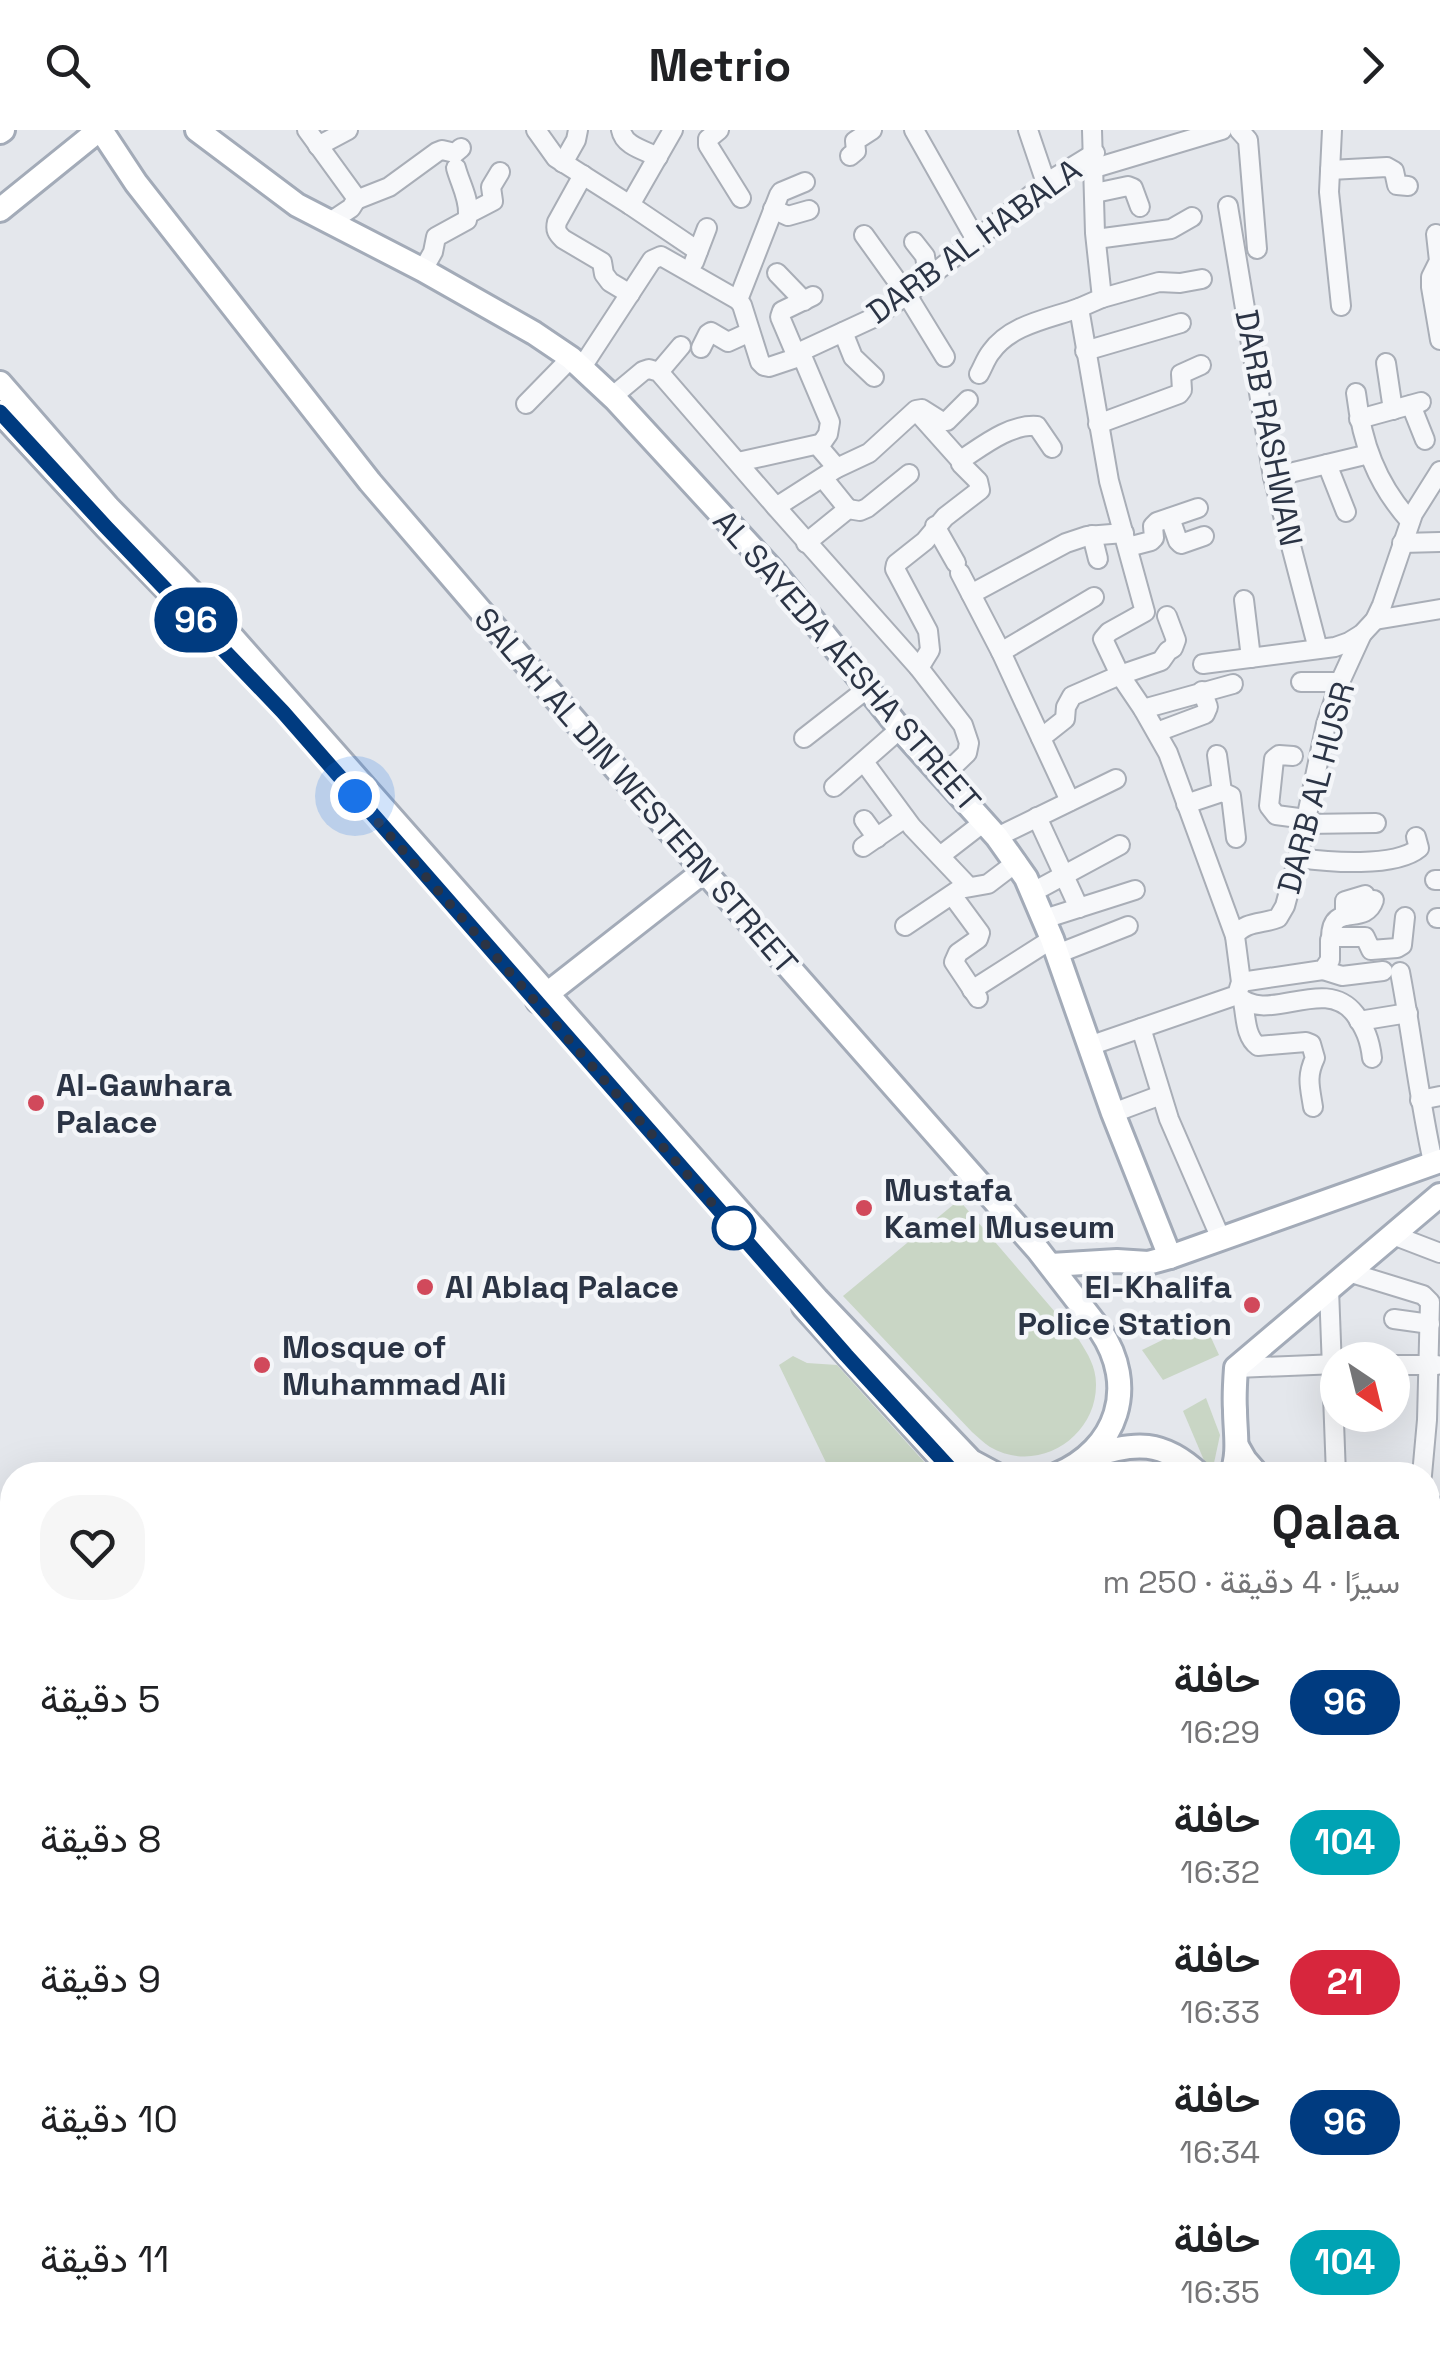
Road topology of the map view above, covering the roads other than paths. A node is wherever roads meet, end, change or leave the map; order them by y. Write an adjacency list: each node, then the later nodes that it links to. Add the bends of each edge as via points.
1 (100, 130): 37 (main road); 154 (main road, SALAH AL DIN WESTERN STREET, via 370,482)
2 (197, 130): 41 (main road, AL SAYEDA AESHA STREET)
3 (307, 130): 17 (street)
4 (348, 130): 17 (street)
5 (536, 130): 22 (street)
6 (578, 130): 22 (street)
7 (621, 130): 19 (street, via 627,142)
8 (672, 130): 19 (street)
9 (719, 130): 31 (street, via 708,145)
10 (872, 130): 20 (street, via 855,142)
11 (915, 130): 45 (street)
12 (1028, 130): 28 (street)
13 (1092, 130): 21 (street)
14 (1222, 130): 21 (street, DARB AL HABALA)
15 (1242, 130): 49 (street, via 1262,248)
16 (1332, 130): 24 (street)
17 (318, 146): 32 (street)
18 (462, 148): 32 (street, via 442,150)
19 (658, 156): 34 (street)
20 (850, 156)
21 (1095, 160): 28 (street, DARB AL HABALA); 30 (street)
22 (563, 162): 26 (street)
23 (456, 168): 39 (street)
24 (1330, 170): 29 (street, via 1387,166 1397,185); 59 (street)
25 (500, 172): 39 (street, via 492,202)
26 (583, 175): 34 (street); 55 (street, via 557,222 558,234 602,262 606,278)
27 (804, 182): 33 (street)
28 (1046, 183): 45 (street, DARB AL HABALA)
29 (1408, 186)
30 (1095, 193): 36 (street, via 1128,186); 46 (street)
31 (741, 198)
32 (356, 200): 41 (street)
33 (776, 202): 38 (street, via 788,216); 58 (street)
34 (630, 205): 48 (street)
35 (1228, 206): 49 (street, DARB RASHWAN)
36 (1140, 207)
37 (0, 210)
38 (809, 210)
39 (468, 214): 50 (street, via 436,237)
40 (1192, 217): 46 (street, via 1171,229)
41 (330, 222): 50 (main road, AL SAYEDA AESHA STREET)
42 (708, 228): 48 (street)
43 (1436, 234): 64 (street, via 1439,261 1430,287)
44 (864, 235): 56 (street)
45 (975, 238): 53 (street, DARB AL HABALA)
46 (1096, 238): 57 (street)
47 (914, 242): 53 (street, via 925,256)
48 (698, 251): 51 (street)
49 (1236, 253): 96 (street, DARB RASHWAN)
50 (423, 270): 70 (main road, AL SAYEDA AESHA STREET)
51 (690, 272): 55 (street, via 656,257); 58 (street)
52 (777, 273): 68 (street, via 808,298 780,317)
53 (928, 277): 56 (street, DARB AL HABALA)
54 (1202, 278): 57 (street)
55 (630, 294): 70 (street)
56 (907, 295): 63 (street, DARB AL HABALA); 69 (street)
57 (1102, 298): 60 (street)
58 (738, 300): 62 (street)
59 (1341, 306)
60 (1079, 308): 67 (street); 74 (street, via 1004,338)
61 (1181, 323): 67 (street)
62 (750, 332): 66 (street, via 728,342 711,332); 68 (street, via 764,366)
63 (843, 332): 68 (street, DARB AL HABALA); 75 (street, via 853,357)
64 (1440, 340)
65 (681, 346): 73 (street)
66 (700, 348)
67 (1085, 351): 85 (street)
68 (799, 356): 87 (street, via 830,422)
69 (946, 357)
70 (577, 363): 78 (main road, AL SAYEDA AESHA STREET); 80 (street)
71 (1386, 363): 81 (street)
72 (1201, 365): 85 (street, via 1182,374 1179,394)
73 (660, 372): 78 (street, via 644,371); 91 (street)
74 (980, 374)
75 (874, 377)
76 (0, 383): 169 (main road, via 202,603)
77 (1356, 392): 84 (street)
78 (612, 396): 126 (main road, AL SAYEDA AESHA STREET, via 766,564)
79 (968, 400): 82 (street, via 947,421)
80 (526, 404)
81 (1409, 406): 84 (street); 86 (street)
82 (916, 410): 90 (street); 94 (street, via 869,452)
83 (0, 412): 169 (main road)
84 (1359, 419): 89 (street)
85 (1098, 424): 106 (street)
86 (1425, 440)
87 (820, 444): 91 (street); 94 (street)
88 (1052, 448): 90 (street, via 1037,426 1028,425)
89 (1369, 454): 92 (street); 102 (street)
90 (961, 461): 103 (street, via 980,490)
91 (738, 462): 97 (street)
92 (1326, 464): 96 (street); 100 (street)
93 (1440, 471): 102 (street, DARB AL HUSR)
94 (830, 473): 97 (street); 99 (street)
95 (909, 474): 99 (street, via 867,508)
96 (1273, 477): 117 (street, DARB RASHWAN)
97 (776, 507): 107 (street)
98 (1198, 508): 101 (street)
99 (848, 509): 107 (street)
100 (1346, 512)
101 (1170, 518): 105 (street, via 1181,544); 106 (street, via 1153,526 1151,541)
102 (1410, 521): 109 (street, DARB AL HUSR)
103 (935, 526): 111 (street); 121 (street, via 895,569 928,631 930,650)
104 (1092, 535): 106 (street); 110 (street); 111 (street, via 1046,551)
105 (1204, 536)
106 (1126, 540): 122 (street, via 1145,612 1103,639)
107 (806, 542): 121 (street)
108 (1440, 542): 109 (street)
109 (1402, 544): 116 (street, DARB AL HUSR)
110 (1098, 559)
111 (972, 594): 118 (street)
112 (1094, 598): 118 (street, via 1046,616)
113 (1244, 600): 119 (street)
114 (1440, 609): 116 (street)
115 (1167, 616): 122 (street, via 1173,648 1161,661)
116 (1368, 627): 117 (street, via 1349,642); 124 (street, DARB AL HUSR)
117 (1318, 649): 119 (street)
118 (1001, 652): 132 (street)
119 (1251, 658): 120 (street)
120 (1203, 664)
121 (919, 668): 136 (street, via 968,733 967,753)
122 (1120, 675): 128 (street); 132 (street, via 1072,696 1065,719)
123 (1301, 682): 124 (street)
124 (1340, 682): 145 (street, DARB AL HUSR)
125 (1233, 684): 127 (street)
126 (868, 688): 129 (main road, AL SAYEDA AESHA STREET); 131 (street)
127 (1202, 691): 128 (street); 130 (street, via 1205,714)
128 (1143, 709): 130 (street)
129 (900, 729): 135 (street); 136 (main road, AL SAYEDA AESHA STREET)
130 (1157, 732): 141 (street)
131 (804, 738)
132 (1041, 738): 140 (street)
133 (1217, 754): 139 (street)
134 (1293, 756): 145 (street, via 1274,760 1269,806)
135 (864, 762): 138 (street); 143 (street)
136 (942, 776): 147 (main road, AL SAYEDA AESHA STREET)
137 (1116, 778): 140 (street)
138 (834, 786)
139 (1222, 792): 141 (street); 149 (street, via 1231,796)
140 (1070, 800): 142 (street)
141 (1186, 804): 164 (street)
142 (1038, 817): 147 (street); 155 (street)
143 (905, 818): 144 (street, via 870,843); 151 (street)
144 (864, 820)
145 (1306, 822): 146 (street); 152 (street, DARB AL HUSR)
146 (1376, 822)
147 (991, 830): 151 (street); 153 (main road, AL SAYEDA AESHA STREET)
148 (1416, 837): 152 (street, via 1419,848 1403,856 1365,862)
149 (1236, 838)
150 (1120, 845): 155 (street)
151 (940, 856): 156 (street)
152 (1298, 858): 164 (street, DARB AL HUSR, via 1282,914 1245,926)
153 (1016, 862): 156 (street, via 988,884); 158 (main road, AL SAYEDA AESHA STREET)
154 (704, 871): 169 (main road); 186 (main road, SALAH AL DIN WESTERN STREET)
155 (1065, 875): 158 (street); 160 (street)
156 (960, 890): 162 (street); 165 (street, via 980,934 954,962 975,994)
157 (1136, 890): 160 (street)
158 (1033, 892): 165 (main road, AL SAYEDA AESHA STREET)
159 (1370, 898): 166 (street, via 1345,901 1345,916 1334,921)
160 (1079, 908): 165 (street)
161 (1405, 917): 166 (street, via 1397,948 1371,950 1364,937)
162 (905, 926)
163 (1128, 926): 165 (street)
164 (1236, 936): 168 (street)
165 (1051, 938): 173 (main road, AL SAYEDA AESHA STREET)
166 (1331, 938): 167 (street)
167 (1323, 970): 168 (street); 170 (street, via 1342,976 1392,971)
168 (1240, 993): 171 (street, via 1257,1006 1340,999); 172 (street); 178 (street, via 1252,1042 1312,1044)
169 (542, 998): 200 (main road); 201 (main road)
170 (1408, 1014): 171 (street); 177 (street)
171 (1360, 1021): 174 (street)
172 (1140, 1028): 173 (street); 175 (street)
173 (1089, 1046): 179 (main road, AL SAYEDA AESHA STREET)
174 (1372, 1058)
175 (1162, 1094): 179 (street); 183 (street)
176 (1440, 1096): 177 (street)
177 (1420, 1100): 180 (street)
178 (1312, 1107)
179 (1112, 1113): 185 (main road, AL SAYEDA AESHA STREET)
180 (1436, 1162): 183 (main road)
181 (1440, 1195): 182 (main road)
182 (1393, 1235): 184 (street); 187 (main road)
183 (1221, 1239): 185 (main road)
184 (1440, 1253)
185 (1170, 1257): 186 (main road)
186 (1050, 1266): 199 (main road, SALAH AL DIN WESTERN STREET, via 1114,1358 1120,1389 1115,1419)
187 (1348, 1272): 188 (main road); 190 (street, via 1422,1295 1430,1302)
188 (1329, 1288): 191 (street); 195 (main road)
189 (1394, 1319): 190 (street)
190 (1430, 1324): 194 (street)
191 (1333, 1342)
192 (1320, 1365): 195 (street)
193 (1410, 1365): 194 (street)
194 (1435, 1366): 196 (street)
195 (1236, 1368): 198 (main road)
196 (1434, 1420): 208 (street)
197 (1336, 1432): 207 (street)
198 (1238, 1446): 205 (main road); 206 (main road)
199 (1089, 1458): 202 (main road); 203 (main road, SALAH AL DIN WESTERN STREET); 204 (main road, via 1134,1445 1160,1448)
200 (944, 1462)
201 (973, 1462)
202 (1083, 1462)
203 (1085, 1462)
204 (1186, 1462)
205 (1236, 1462)
206 (1247, 1462)
207 (1336, 1462)
208 (1425, 1462)

